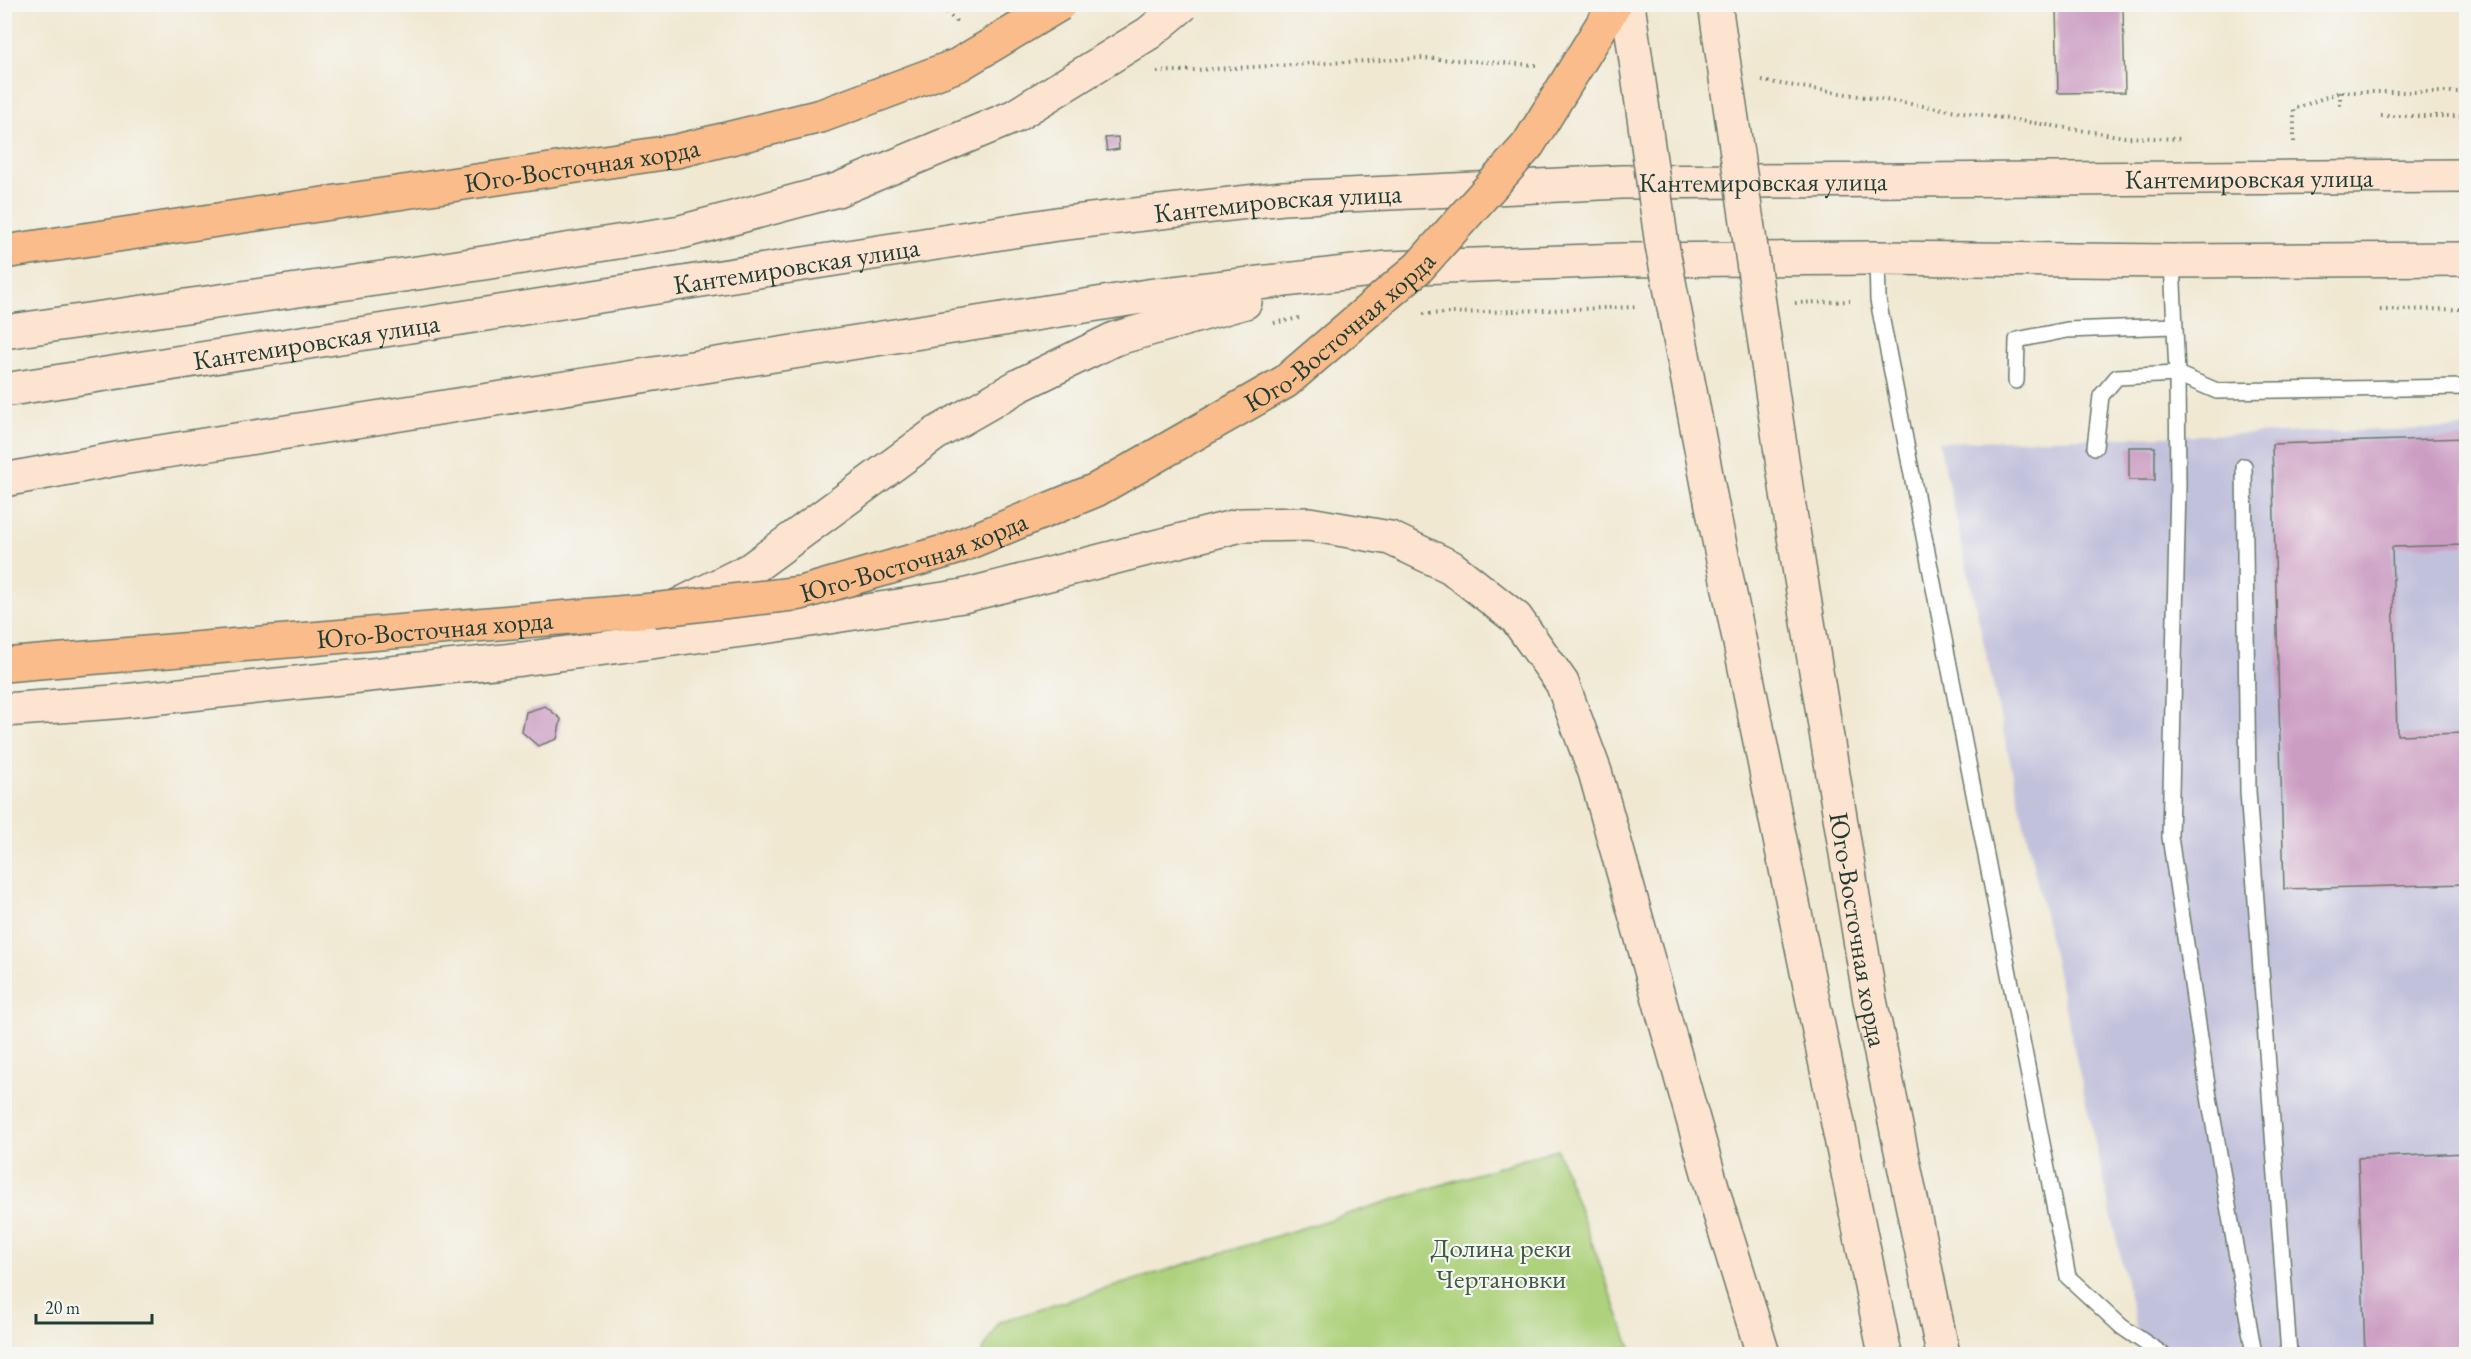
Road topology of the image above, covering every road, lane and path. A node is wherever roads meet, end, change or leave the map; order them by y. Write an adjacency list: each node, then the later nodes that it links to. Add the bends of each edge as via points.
1 (1060, 4): 11 (main road, Юго-Восточная хорда, bridge, via 958,65 821,116 677,151)
2 (1184, 4): 25 (main road, bridge, via 1149,33 1013,117 826,193 681,232)
3 (1615, 4): 34 (main road, Юго-Восточная хорда, bridge, via 1528,145 1419,267 1285,382 1096,490 950,550 801,593 653,610)
4 (1628, 4): 37 (main road, Юго-Восточная хорда, bridge, via 1662,245)
5 (1715, 4): 38 (main road, Юго-Восточная хорда, bridge, via 1788,500 1870,1000)
6 (2340, 92): 7 (path)
7 (2340, 109)
8 (2381, 116): 9 (path)
9 (2466, 116)
10 (2466, 176): 29 (main road, Кантемировская улица, via 1621,182 1283,198 1057,224)
11 (4, 252)
12 (1877, 258): 14 (main road); 15 (main road, via 1624,260); 16 (lane)
13 (2466, 259): 14 (main road)
14 (2172, 261): 24 (lane)
15 (1388, 268): 32 (main road, via 1148,296); 33 (main road, via 1212,310 1114,339 1020,385 935,434 751,569 663,613)
16 (1878, 300): 17 (path); 39 (lane, via 2068,1276 2122,1327)
17 (1784, 303)
18 (1643, 307): 21 (path)
19 (2466, 309): 20 (path)
20 (2380, 310)
21 (1420, 314)
22 (1302, 317): 23 (path)
23 (1271, 324)
24 (2174, 326): 26 (lane); 27 (lane, via 2067,330 2017,340)
25 (4, 333)
26 (2176, 374): 28 (lane, via 2217,391); 30 (lane, via 2117,377 2101,396); 40 (lane, via 2178,485 2170,837 2208,1091)
27 (2016, 381)
28 (2466, 387)
29 (4, 390)
30 (2095, 447)
31 (2244, 466): 41 (lane, via 2248,790)
32 (4, 480)
33 (522, 658): 35 (main road, via 114,702); 36 (main road, via 963,597 1241,525 1309,524 1390,538 1450,567 1516,618 1562,683 1595,772)
34 (4, 665)
35 (4, 710)
36 (1762, 1354)
37 (1885, 1354)
38 (1943, 1354)
39 (2162, 1354)
40 (2254, 1354)
41 (2289, 1354)

